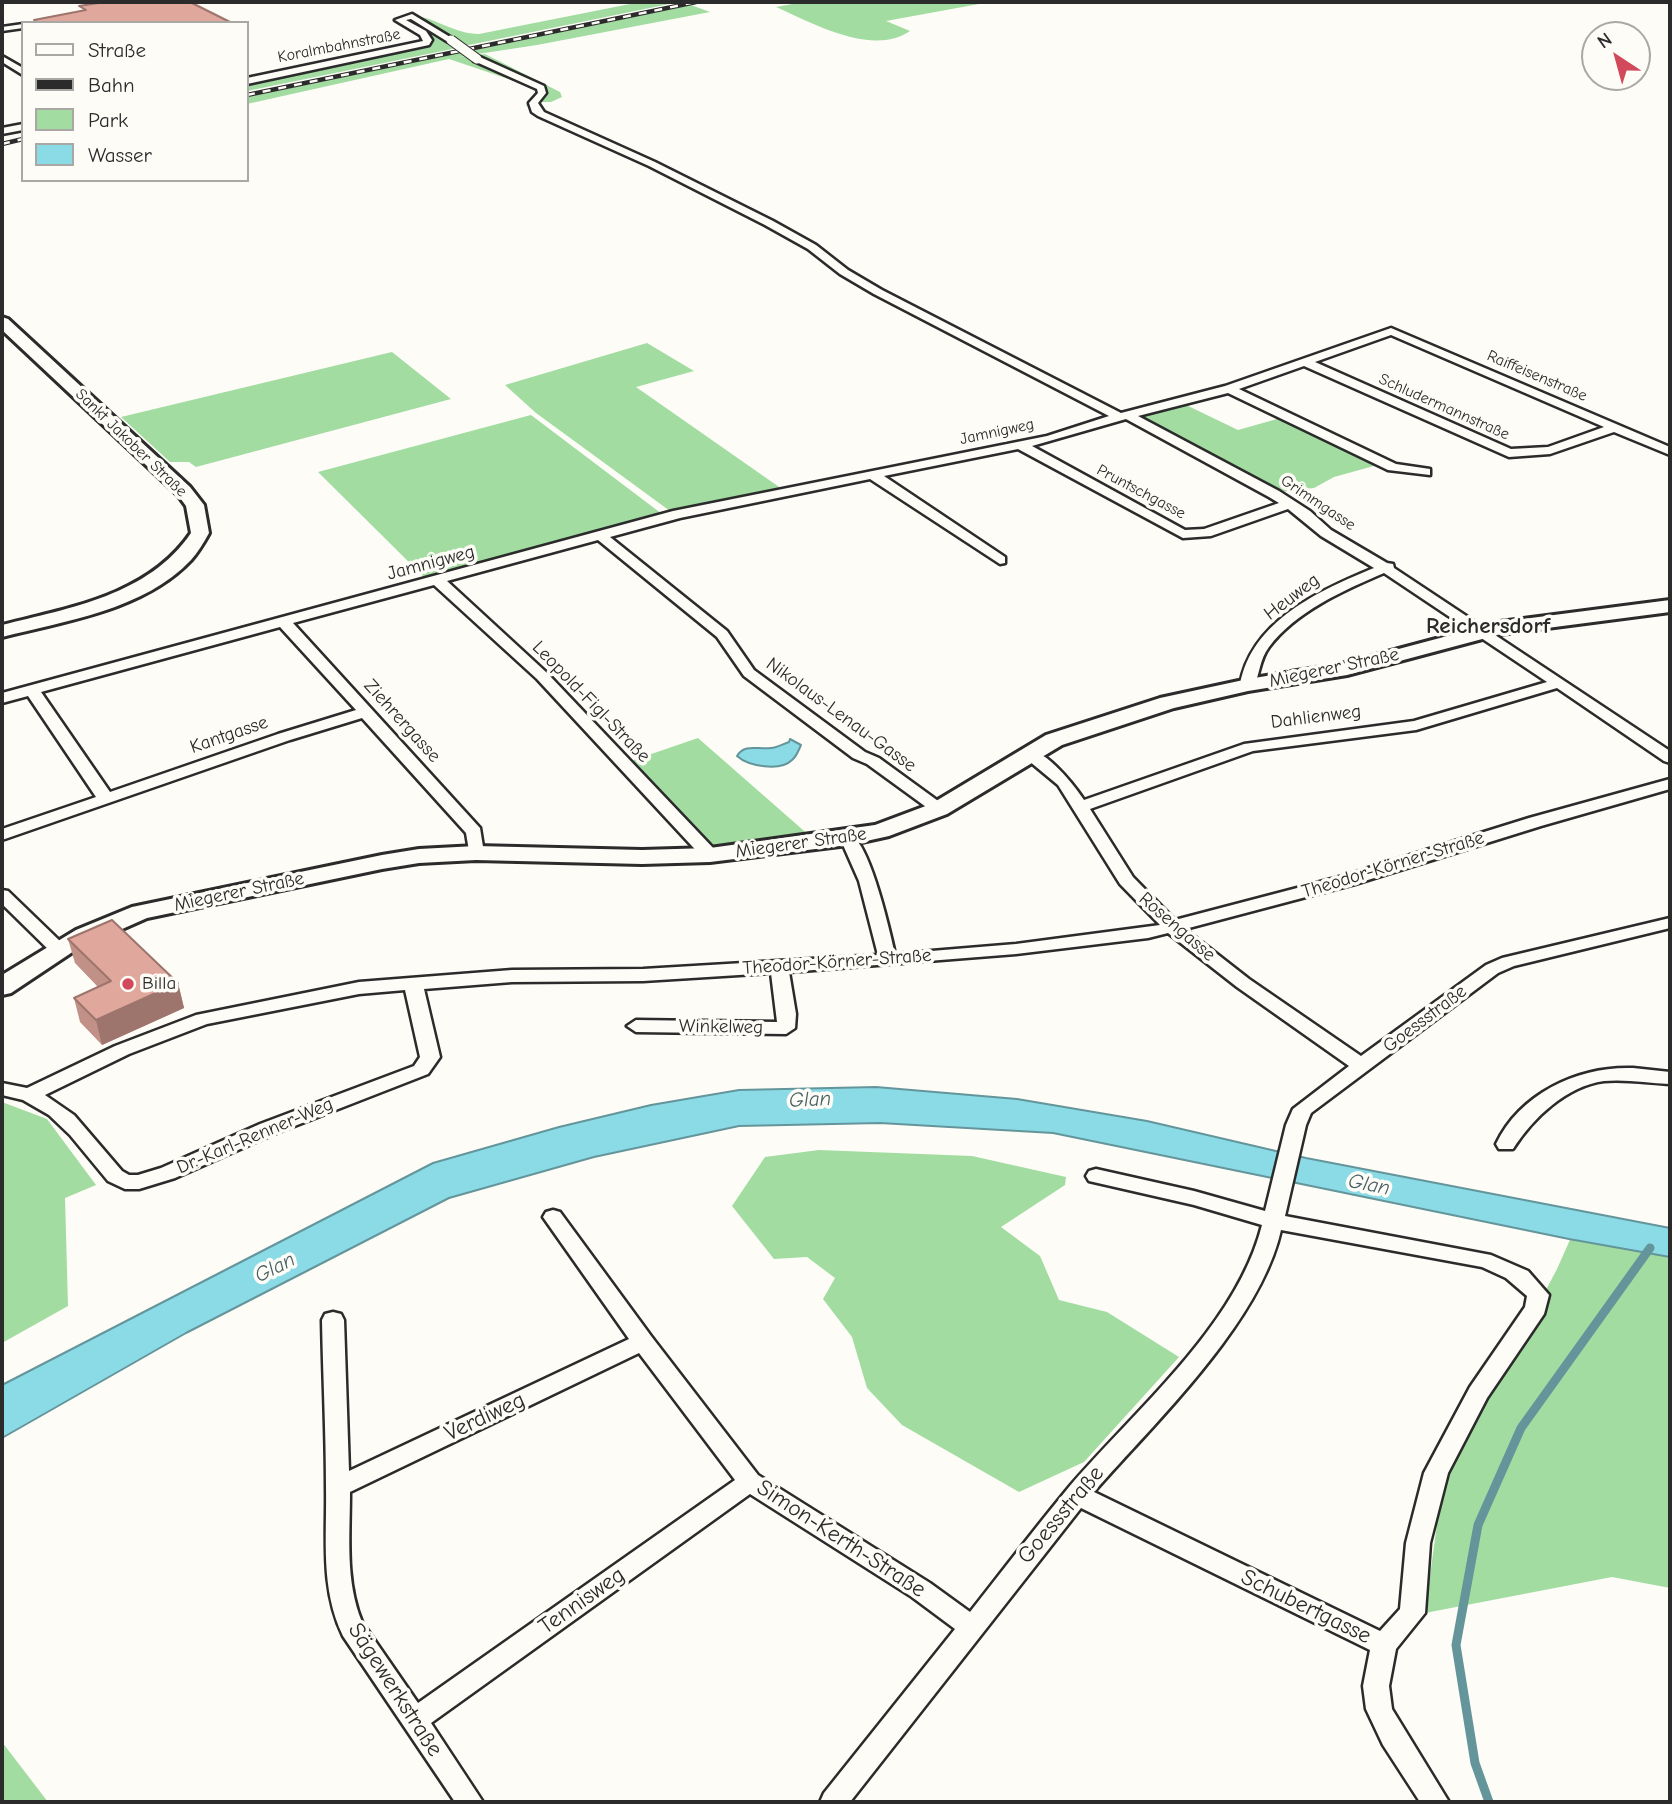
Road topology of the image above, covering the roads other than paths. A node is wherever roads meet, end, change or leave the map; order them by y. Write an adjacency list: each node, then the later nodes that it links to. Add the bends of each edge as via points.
1 (21, 26): 2 (street)
2 (2, 29)
3 (2, 59): 5 (street)
4 (477, 59): 6 (street, Koralmbahnstraße, bridge, via 412,16 399,20 427,36 422,44); 13 (street, Grimmgasse, via 541,88 533,103 541,114 769,223 878,292)
5 (21, 71)
6 (248, 81)
7 (21, 127): 8 (street)
8 (2, 131)
9 (2, 322): 26 (main road, Sankt Jakober Straße, via 184,491 195,505 200,533 175,566 130,593)
10 (1391, 331): 11 (street, Jamnigweg); 14 (street, Raiffeisenstraße)
11 (1305, 362): 12 (street, Jamnigweg); 14 (street, Schludermannstraße, via 1509,453 1556,448)
12 (1229, 389): 13 (street, Jamnigweg); 17 (street, via 1393,467)
13 (1123, 416): 15 (street, Jamnigweg); 19 (street, Grimmgasse)
14 (1615, 427): 16 (street, Raiffeisenstraße)
15 (1022, 446): 18 (street, Jamnigweg); 19 (street, Pruntschgasse, via 1183,534 1206,533)
16 (1670, 452)
17 (1425, 472)
18 (873, 475): 20 (street, Jamnigweg, via 678,514); 21 (street)
19 (1290, 504): 22 (street, Grimmgasse, via 1326,533)
20 (601, 536): 23 (street, Jamnigweg); 38 (street, Nikolaus-Lenau-Gasse, via 716,629 749,673)
21 (1000, 560)
22 (1388, 567): 27 (street, Grimmgasse); 29 (street, Heuweg, via 1335,589 1276,631 1259,651)
23 (438, 581): 25 (street, Jamnigweg); 42 (street, Leopold-Figl-Straße, via 551,685)
24 (1670, 606): 27 (main road, Miegerer Straße)
25 (285, 623): 30 (street, Jamnigweg); 32 (street, Ziehrergasse)
26 (2, 631)
27 (1482, 632): 28 (street, Grimmgasse); 29 (main road, Miegerer Straße, via 1347,669)
28 (1559, 683): 34 (street, Grimmgasse); 37 (street, Dahlienweg, via 1408,726 1250,747)
29 (1248, 685): 33 (main road, Miegerer Straße, via 1096,724)
30 (32, 690): 31 (street, Jamnigweg); 36 (street)
31 (2, 698)
32 (366, 712): 36 (street, Kantgasse); 41 (street, Ziehrergasse, via 474,832)
33 (1029, 753): 37 (street, Rosengasse, via 1054,772); 38 (main road, Miegerer Straße)
34 (1670, 758)
35 (1670, 784): 45 (street, Theodor-Körner-Straße)
36 (106, 799): 39 (street, Kantgasse)
37 (1081, 807): 45 (street, Rosengasse, via 1126,880)
38 (939, 809): 40 (main road, Miegerer Straße)
39 (2, 835)
40 (848, 838): 42 (main road, Miegerer Straße); 47 (street, via 868,881)
41 (476, 853): 42 (main road, Miegerer Straße, via 642,858); 46 (main road, Miegerer Straße, via 382,862 141,912)
42 (710, 855)
43 (2, 895): 46 (street)
44 (1670, 923): 52 (street, Goessstraße, via 1500,965)
45 (1173, 928): 47 (street, Theodor-Körner-Straße); 52 (street, Rosengasse)
46 (58, 949): 50 (main road, Miegerer Straße)
47 (888, 960): 48 (street, Theodor-Körner-Straße)
48 (779, 967): 49 (street, Theodor-Körner-Straße); 51 (street, Winkelweg, via 786,1028)
49 (413, 983): 55 (street, Theodor-Körner-Straße, via 359,988 203,1019); 55 (street, Dr.-Karl-Renner-Weg, via 430,1057 421,1070 139,1182 115,1176 63,1113)
50 (2, 987)
51 (636, 1026)
52 (1362, 1066): 59 (street, Goessstraße, via 1303,1109)
53 (1670, 1078): 56 (street, via 1604,1073 1576,1081 1520,1120)
54 (2, 1089): 55 (street)
55 (29, 1095)
56 (1506, 1143)
57 (1096, 1176): 59 (street)
58 (553, 1217): 61 (street)
59 (1274, 1221): 64 (street, Goessstraße, via 1258,1268 1221,1332); 66 (street, Schubertgasse, via 1483,1259 1522,1276 1538,1295 1536,1308 1478,1393 1436,1474 1418,1543 1412,1614)
60 (333, 1320): 63 (street)
61 (643, 1342): 62 (street, Simon-Kerth-Straße); 63 (street, Verdiweg)
62 (750, 1482): 65 (street, Simon-Kerth-Straße, via 922,1590); 67 (street, Tennisweg)
63 (338, 1486): 67 (street, Sägewerkstraße, via 338,1575 343,1609)
64 (1077, 1494): 65 (street, Goessstraße); 66 (street, Schubertgasse)
65 (970, 1626): 69 (street, Goessstraße)
66 (1384, 1645): 70 (street, via 1376,1702)
67 (414, 1720): 68 (street, Sägewerkstraße)
68 (470, 1802)
69 (834, 1802)
70 (1436, 1802)

